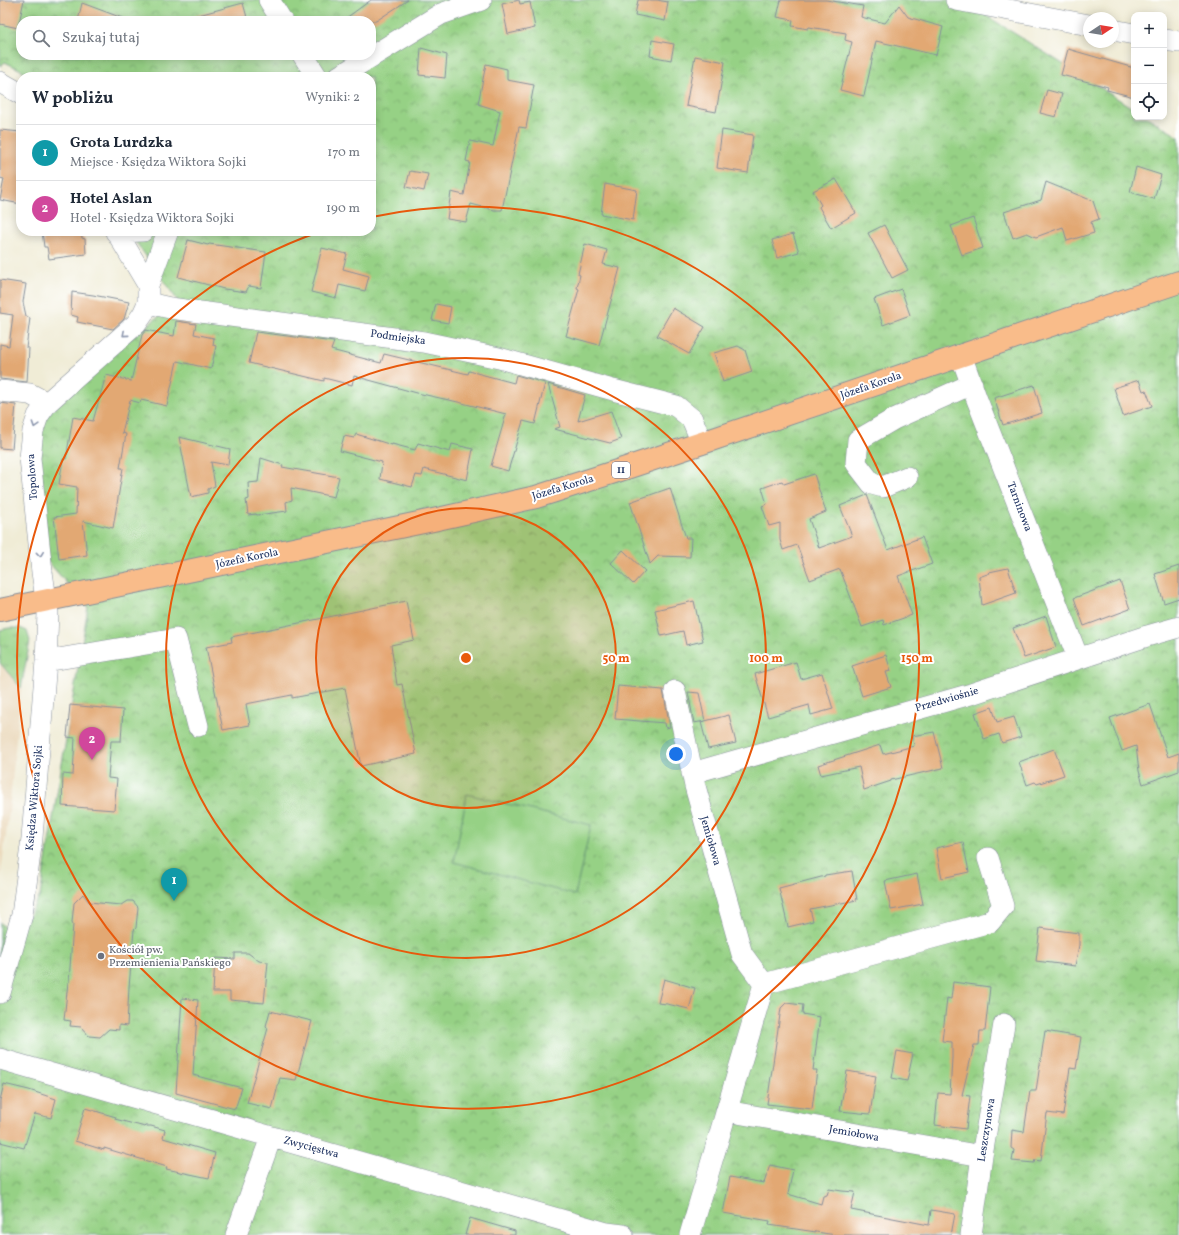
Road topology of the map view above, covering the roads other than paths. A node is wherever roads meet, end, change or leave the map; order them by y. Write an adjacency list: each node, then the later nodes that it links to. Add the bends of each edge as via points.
1 (269, 0): 4 (street)
2 (481, 0): 10 (street, via 441,14)
3 (956, 0): 5 (street)
4 (279, 16)
5 (1083, 24)
6 (1119, 31): 7 (street)
7 (1131, 33)
8 (1167, 40): 9 (street)
9 (1179, 42)
10 (376, 54)
11 (307, 60): 13 (street)
12 (366, 60): 14 (street)
13 (314, 72)
14 (346, 72)
15 (0, 82): 16 (street)
16 (16, 91)
17 (119, 236): 20 (street)
18 (166, 236): 20 (street, Topolowa)
19 (1179, 282): 21 (highway, Józefa Korola / 11)
20 (148, 294): 24 (street, Topolowa, one-way to 24, via 143,314 136,324); 25 (street, Podmiejska, via 177,309 424,342 499,358 676,406 692,419)
21 (961, 355): 22 (street, Tarninowa); 25 (highway, Józefa Korola / 11)
22 (972, 384): 26 (street, via 894,419 858,440 856,463 872,484 883,487); 30 (street, Tarninowa)
23 (0, 391): 24 (street, via 30,394)
24 (47, 403): 27 (street, Topolowa, one-way to 27, via 32,431 30,458)
25 (702, 443): 27 (highway, Józefa Korola / 11, via 536,497)
26 (907, 477)
27 (46, 601): 28 (highway, 11); 31 (street, Księdza Wiktora Sojki)
28 (0, 610)
29 (1179, 627): 30 (street, Przedwiośnie)
30 (1078, 658): 34 (street, Przedwiośnie, via 971,694)
31 (46, 661): 33 (street, via 176,639); 37 (street, Księdza Wiktora Sojki, via 32,838 22,915)
32 (675, 690): 34 (street, Jemiołowa)
33 (198, 726)
34 (692, 773): 36 (street, Jemiołowa, via 742,954)
35 (988, 858): 36 (street, via 1003,906 990,922)
36 (764, 984): 40 (street)
37 (0, 993)
38 (1004, 1024): 42 (street, Leszczynowa)
39 (0, 1059): 41 (street, Zwycięstwa)
40 (726, 1111): 42 (street, Jemiołowa); 45 (street)
41 (271, 1137): 43 (street); 44 (street, Zwycięstwa, via 600,1231)
42 (982, 1156): 46 (street, Leszczynowa)
43 (236, 1235)
44 (623, 1235)
45 (690, 1235)
46 (971, 1235)

